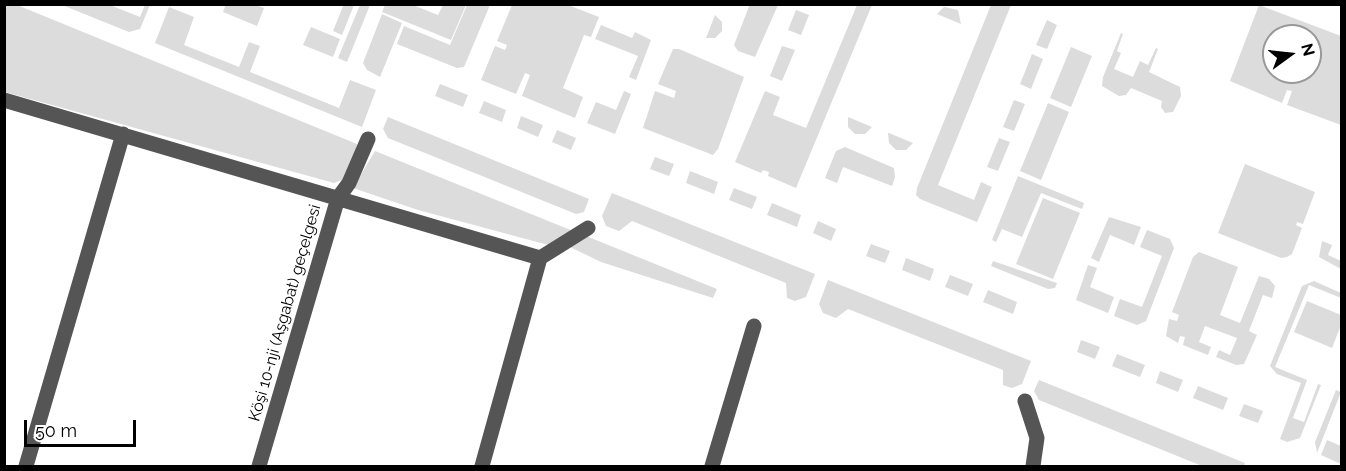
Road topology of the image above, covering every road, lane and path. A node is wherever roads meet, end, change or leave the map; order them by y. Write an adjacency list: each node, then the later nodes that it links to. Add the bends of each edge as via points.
1 (4, 100): 2 (street)
2 (123, 134): 4 (street); 9 (street)
3 (368, 139): 4 (street, Köşi 10-nji (Aşgabat) geçelgesi, via 349,183)
4 (338, 198): 6 (street); 10 (street, Köşi 10-nji (Aşgabat) geçelgesi)
5 (588, 228): 6 (street)
6 (540, 258): 11 (street)
7 (754, 326): 12 (street)
8 (1025, 401): 13 (street, via 1036,438)
9 (26, 466)
10 (259, 466)
11 (482, 466)
12 (712, 466)
13 (1033, 466)

